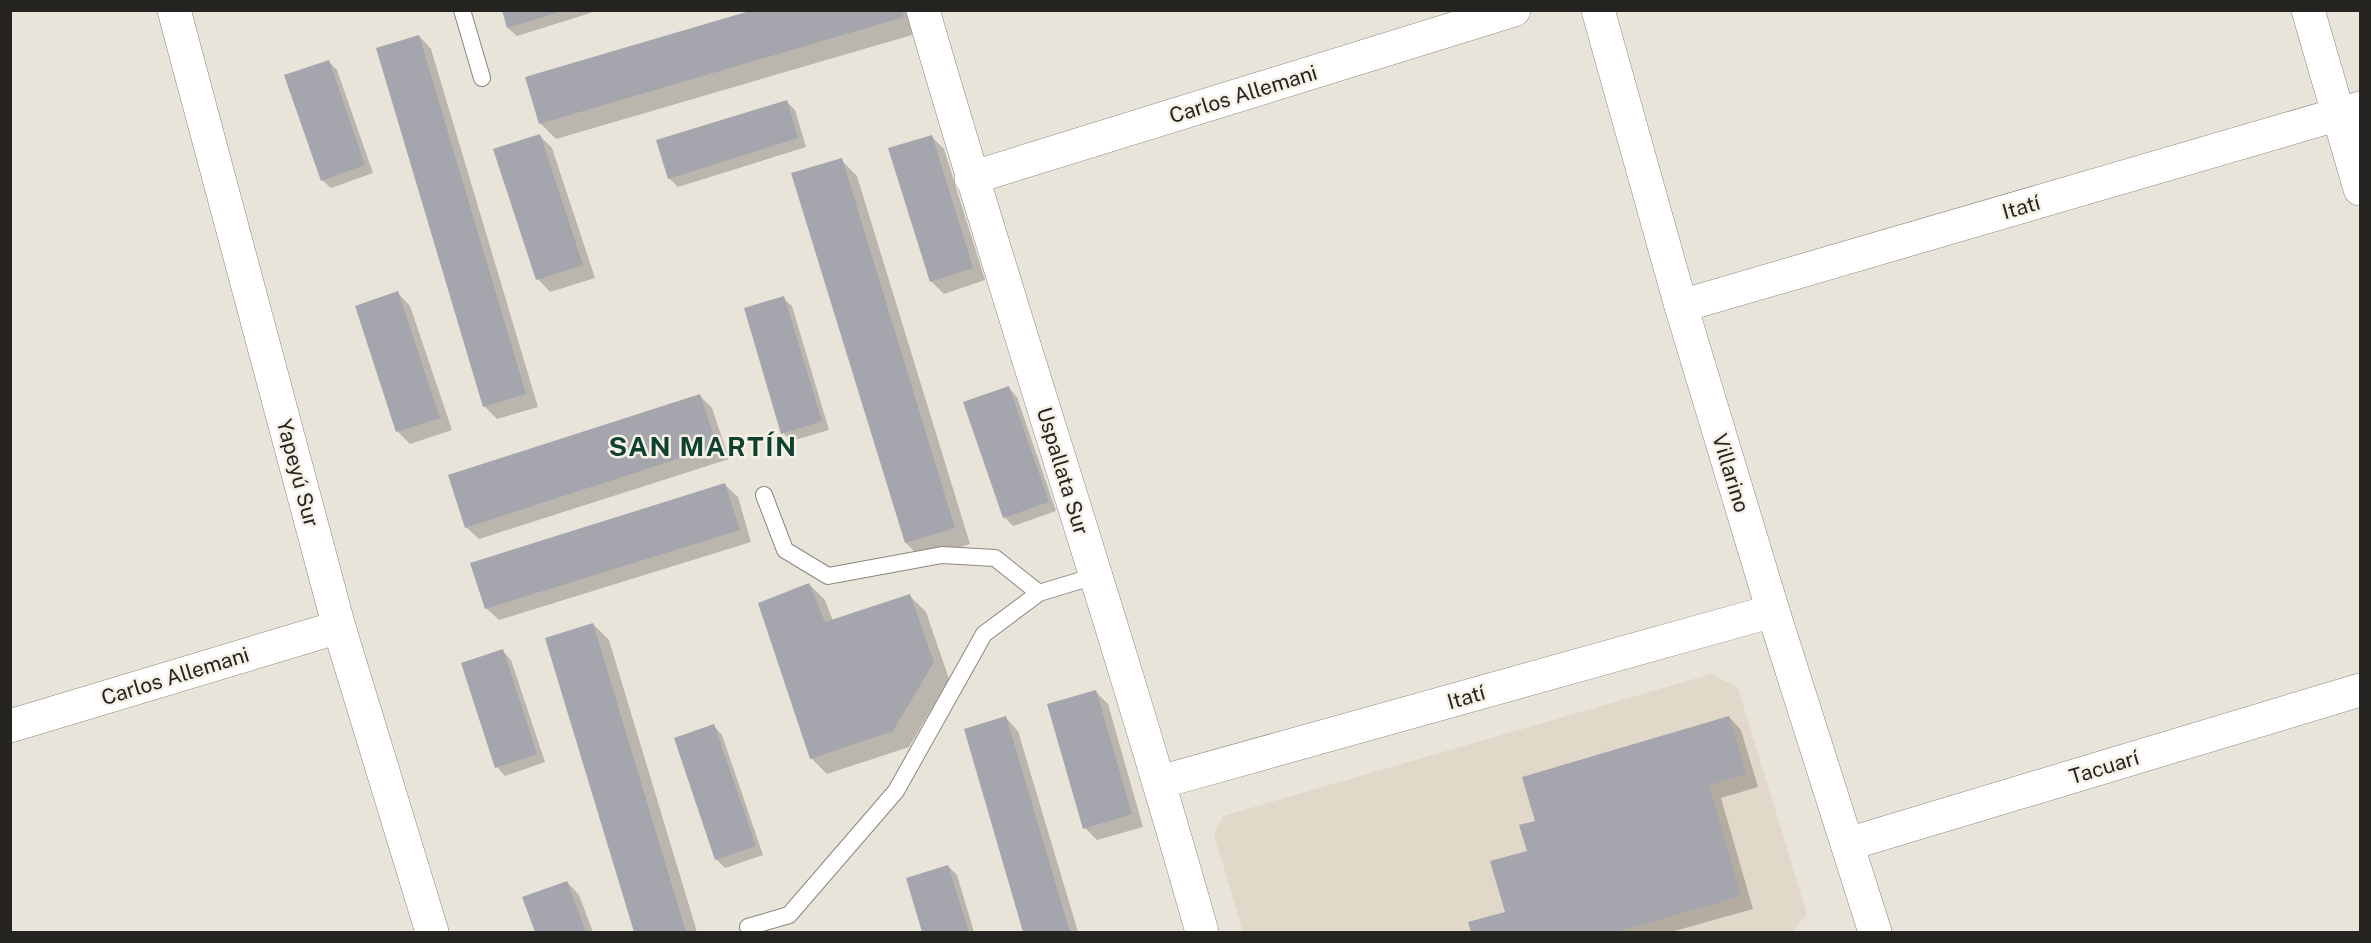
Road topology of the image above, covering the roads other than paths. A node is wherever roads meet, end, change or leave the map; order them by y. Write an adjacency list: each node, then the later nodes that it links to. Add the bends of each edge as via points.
1 (174, 10): 16 (street, Yapeyú Sur)
2 (462, 10): 7 (lane)
3 (923, 10): 9 (street, Uspallata Sur)
4 (1514, 10): 9 (street, Carlos Allemani)
5 (1598, 10): 11 (street, Villarino)
6 (2308, 10): 8 (street)
7 (482, 78)
8 (2350, 111): 10 (street); 11 (street, Itatí)
9 (971, 178): 13 (street, Uspallata Sur)
10 (2361, 189)
11 (1681, 306): 15 (street, Villarino)
12 (764, 495): 14 (lane, via 785,550 828,576 942,555 995,558)
13 (1095, 576): 14 (lane); 19 (street, Uspallata Sur)
14 (1039, 594): 21 (lane, via 984,634 896,791 789,915)
15 (1773, 611): 19 (street, Itatí); 20 (street, Villarino)
16 (339, 627): 18 (street, Carlos Allemani); 22 (street, Yapeyú Sur)
17 (2361, 690): 20 (street, Tacuarí)
18 (10, 726)
19 (1160, 782): 23 (street, Uspallata Sur)
20 (1848, 844): 24 (street, Villarino)
21 (748, 927)
22 (432, 933)
23 (1202, 933)
24 (1875, 933)

